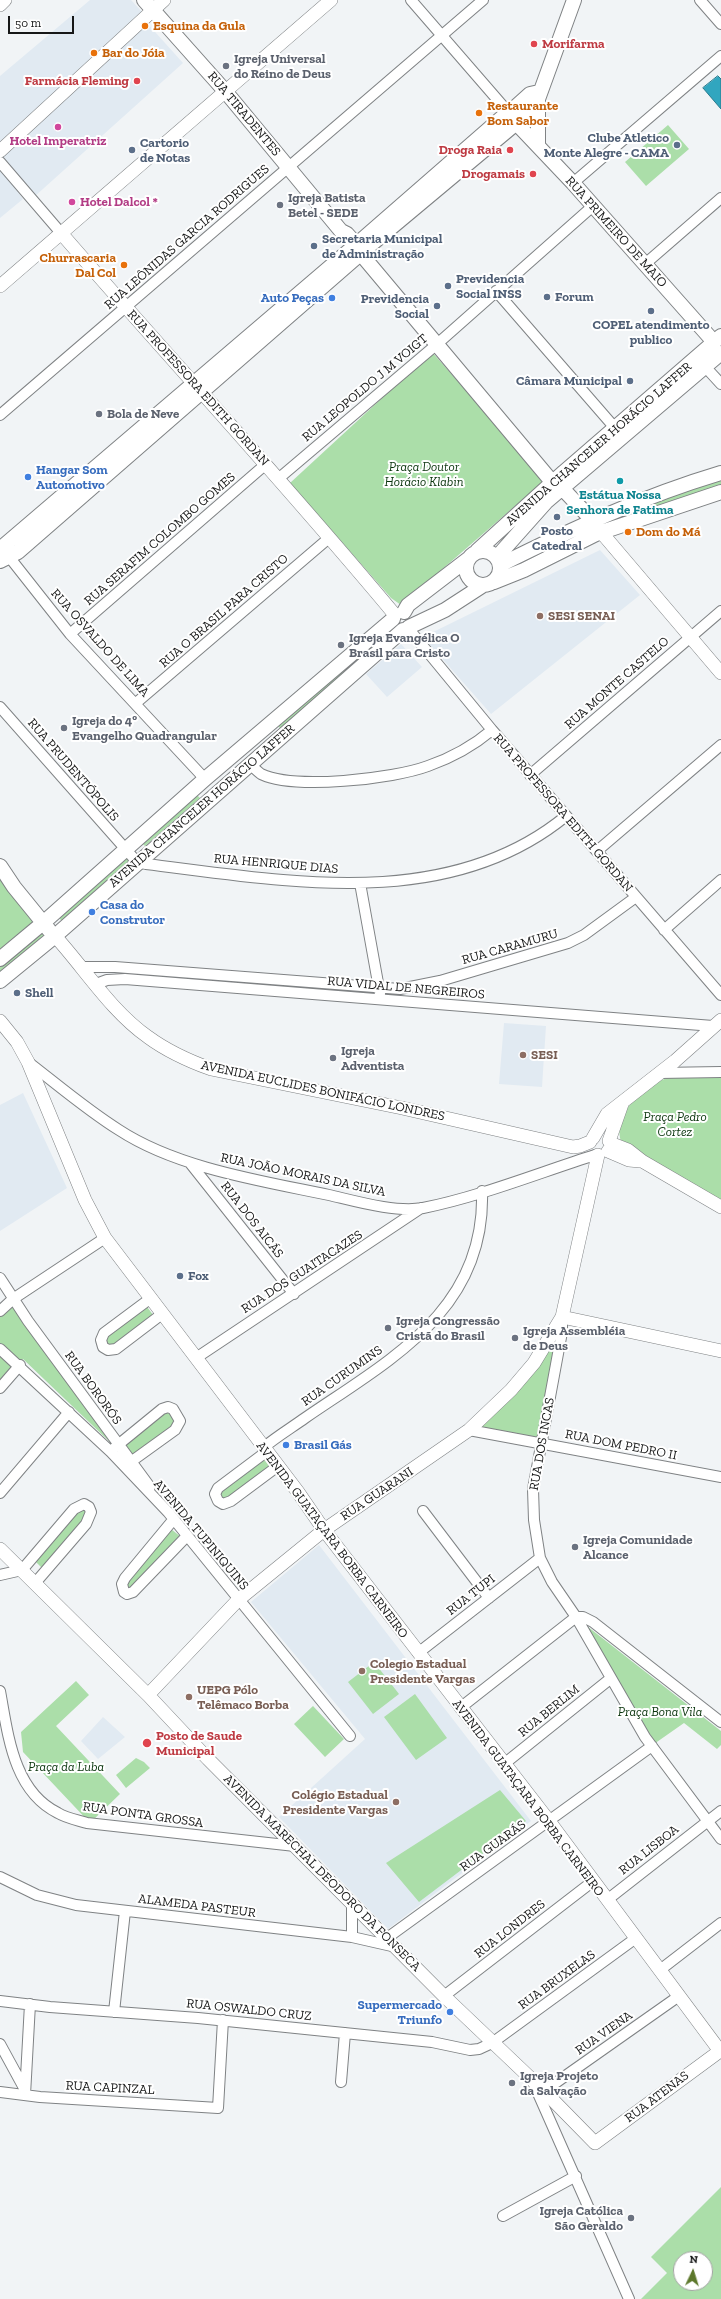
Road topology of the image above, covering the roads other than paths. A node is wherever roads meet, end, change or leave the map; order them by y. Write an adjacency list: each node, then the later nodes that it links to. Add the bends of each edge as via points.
1 (5, 0): 8 (street)
2 (164, 0): 9 (street)
3 (330, 0): 13 (street)
4 (411, 0): 11 (street, RUA PRIMEIRO DE MAIO)
5 (483, 0): 11 (street, RUA LEÔNIDAS GARCIA RODRIGUES)
6 (574, 0): 14 (main road, via 551,68)
7 (700, 0): 10 (street)
8 (0, 5)
9 (149, 5): 13 (main road, RUA TIRADENTES); 17 (street)
10 (721, 24)
11 (441, 36): 15 (street, RUA PRIMEIRO DE MAIO); 19 (street, RUA LEÔNIDAS GARCIA RODRIGUES)
12 (721, 56): 20 (street)
13 (225, 91): 19 (main road, RUA TIRADENTES); 23 (street)
14 (538, 95): 15 (main road); 16 (main road)
15 (512, 118): 16 (main road, RUA PRIMEIRO DE MAIO); 24 (main road)
16 (538, 146): 20 (main road, RUA PRIMEIRO DE MAIO)
17 (0, 151)
18 (0, 162): 23 (street, RUA PROFESSORA EDITH GORDAN)
19 (288, 167): 24 (main road, RUA TIRADENTES, via 341,231 347,234); 28 (street, RUA LEÔNIDAS GARCIA RODRIGUES)
20 (573, 183): 22 (main road, RUA PRIMEIRO DE MAIO)
21 (721, 198): 25 (street)
22 (593, 206): 25 (main road, RUA PRIMEIRO DE MAIO); 27 (street, RUA LEOPOLDO J M VOIGT)
23 (61, 233): 26 (street); 28 (street, RUA PROFESSORA EDITH GORDAN)
24 (357, 250): 29 (main road, RUA TIRADENTES); 33 (main road)
25 (645, 264): 30 (main road, RUA PRIMEIRO DE MAIO)
26 (0, 286)
27 (496, 291): 29 (street, RUA LEOPOLDO J M VOIGT); 35 (street)
28 (126, 308): 33 (street, RUA PROFESSORA EDITH GORDAN); 34 (street, RUA LEÔNIDAS GARCIA RODRIGUES)
29 (436, 345): 38 (street, RUA LEOPOLDO J M VOIGT); 39 (main road)
30 (718, 345): 35 (main road, AVENIDA CHANCELER HORÁCIO LAFFER); 39 (main road, AVENIDA CHANCELER HORÁCIO LAFFER)
31 (710, 372): 32 (street)
32 (721, 384)
33 (197, 389): 36 (street, RUA PROFESSORA EDITH GORDAN); 44 (main road)
34 (0, 415)
35 (615, 428): 39 (main road, AVENIDA CHANCELER HORÁCIO LAFFER)
36 (266, 464): 38 (street, RUA PROFESSORA EDITH GORDAN); 51 (street, RUA SERAFIM COLOMBO GOMES)
37 (721, 473): 41 (main road, via 675,487)
38 (278, 479): 43 (street, RUA PROFESSORA EDITH GORDAN)
39 (557, 488): 41 (main road); 45 (main road, AVENIDA CHANCELER HORÁCIO LAFFER); 46 (main road, AVENIDA CHANCELER HORÁCIO LAFFER)
40 (721, 492): 42 (main road, AVENIDA CHANCELER HORÁCIO LAFFER)
41 (589, 522): 46 (main road)
42 (602, 532): 47 (main road, AVENIDA CHANCELER HORÁCIO LAFFER, via 524,570); 52 (street)
43 (329, 538): 49 (street, RUA PROFESSORA EDITH GORDAN); 54 (street, RUA O BRASIL PARA CRISTO)
44 (2, 552): 51 (street, RUA OSVALDO DE LIMA)
45 (473, 555): 46 (main road, via 488,551); 47 (main road, via 466,568 468,576 472,582); 49 (main road, AVENIDA CHANCELER HORÁCIO LAFFER)
46 (499, 561): 47 (main road, via 498,577)
47 (488, 584): 50 (main road, AVENIDA CHANCELER HORÁCIO LAFFER, via 445,610)
48 (721, 611): 52 (street, RUA MONTE CASTELO)
49 (398, 615): 50 (main road, via 395,627); 60 (main road, AVENIDA CHANCELER HORÁCIO LAFFER)
50 (406, 629): 56 (street, RUA PROFESSORA EDITH GORDAN); 58 (main road, AVENIDA CHANCELER HORÁCIO LAFFER)
51 (70, 634): 54 (street, RUA OSVALDO DE LIMA)
52 (691, 637): 53 (street); 59 (street, RUA MONTE CASTELO)
53 (721, 673)
54 (136, 703): 60 (street, RUA OSVALDO DE LIMA)
55 (0, 706): 62 (street, RUA PRUDENTÓPOLIS)
56 (492, 730): 58 (street, via 456,754 428,766 356,781 274,778 261,774); 59 (street, RUA PROFESSORA EDITH GORDAN)
57 (721, 745): 63 (street)
58 (250, 764): 64 (main road, AVENIDA CHANCELER HORÁCIO LAFFER)
59 (530, 775): 61 (street, RUA PROFESSORA EDITH GORDAN)
60 (205, 779): 62 (main road, AVENIDA CHANCELER HORÁCIO LAFFER)
61 (566, 816): 63 (street, RUA PROFESSORA EDITH GORDAN); 67 (street, RUA HENRIQUE DIAS, via 524,846 495,859 426,876)
62 (126, 850): 64 (street, RUA PRUDENTÓPOLIS); 69 (main road, AVENIDA CHANCELER HORÁCIO LAFFER)
63 (597, 851): 68 (street, RUA PROFESSORA EDITH GORDAN)
64 (137, 862): 67 (street, RUA HENRIQUE DIAS, via 283,881); 71 (main road, AVENIDA CHANCELER HORÁCIO LAFFER)
65 (0, 866): 69 (main road)
66 (721, 880): 70 (street)
67 (360, 884): 76 (street)
68 (636, 897): 70 (street, RUA PROFESSORA EDITH GORDAN); 76 (street, RUA CARAMURU, via 584,935 562,946 440,981 400,989)
69 (44, 923): 71 (main road); 72 (main road, AVENIDA CHANCELER HORÁCIO LAFFER)
70 (664, 930): 77 (street, RUA PROFESSORA EDITH GORDAN)
71 (55, 936): 73 (street, AVENIDA EUCLIDES BONIFÁCIO LONDRES); 74 (main road, AVENIDA CHANCELER HORÁCIO LAFFER)
72 (0, 959)
73 (82, 967): 75 (street, AVENIDA EUCLIDES BONIFÁCIO LONDRES); 76 (street, RUA VIDAL DE NEGREIROS, via 114,967)
74 (0, 981)
75 (96, 984): 78 (street, RUA VIDAL DE NEGREIROS, via 107,980 125,979); 85 (street, AVENIDA EUCLIDES BONIFÁCIO LONDRES, via 124,1017 148,1037 187,1060 211,1069 402,1108 573,1147)
76 (379, 988): 78 (street)
77 (721, 995)
78 (382, 999): 80 (street, RUA VIDAL DE NEGREIROS)
79 (0, 1021): 81 (street, AVENIDA GUATAÇARA BORBA CARNEIRO, via 17,1042)
80 (717, 1023): 83 (street)
81 (28, 1062): 87 (street, RUA JOÃO MORAIS DA SILVA, via 120,1131); 91 (street, AVENIDA GUATAÇARA BORBA CARNEIRO, via 85,1200)
82 (721, 1072): 83 (street)
83 (659, 1073): 84 (street)
84 (622, 1104): 85 (street, via 602,1120); 86 (street, RUA DOS INCAS)
85 (591, 1140): 86 (street, via 590,1149); 86 (street, via 600,1135)
86 (604, 1149): 88 (street, RUA JOÃO MORAIS DA SILVA); 89 (street, via 629,1160 642,1161); 98 (street, RUA DOS INCAS)
87 (190, 1163): 90 (street, RUA JOÃO MORAIS DA SILVA, via 367,1203 399,1208); 93 (street, RUA DOS AICÁS)
88 (482, 1191): 90 (street, RUA JOÃO MORAIS DA SILVA); 108 (street, RUA CURUMINS, via 483,1213 477,1244 463,1280 448,1306 431,1325 403,1348)
89 (721, 1206)
90 (421, 1208): 93 (street, RUA DOS GUAITACAZES)
91 (104, 1238): 94 (street, AVENIDA GUATAÇARA BORBA CARNEIRO); 95 (street)
92 (0, 1278): 95 (street, RUA BORORÓS)
93 (294, 1294): 101 (street, RUA DOS GUAITACAZES)
94 (151, 1298): 97 (street, AVENIDA GUATAÇARA BORBA CARNEIRO); 97 (street, via 104,1333 101,1340 103,1347 108,1350 116,1349)
95 (13, 1299): 96 (street); 107 (street, RUA BORORÓS)
96 (0, 1311)
97 (162, 1314): 101 (street, AVENIDA GUATAÇARA BORBA CARNEIRO)
98 (562, 1318): 100 (street); 105 (street, RUA GUARANI, via 534,1363 511,1390); 106 (street, RUA DOS INCAS, via 562,1332)
99 (1, 1351): 102 (street, AVENIDA TUPINIQUINS)
100 (721, 1351)
101 (196, 1358): 108 (street, AVENIDA GUATAÇARA BORBA CARNEIRO)
102 (20, 1365): 103 (street); 104 (street, AVENIDA TUPINIQUINS)
103 (0, 1388)
104 (70, 1412): 107 (street, AVENIDA TUPINIQUINS); 112 (street)
105 (469, 1430): 106 (street, RUA DOM PEDRO II); 115 (street, RUA GUARANI)
106 (541, 1443): 111 (street, RUA DOM PEDRO II); 118 (street, RUA DOS INCAS, via 533,1489 534,1520)
107 (114, 1448): 109 (street, RUA BORORÓS); 109 (street, via 162,1409 173,1409 180,1421 174,1430); 114 (street, AVENIDA TUPINIQUINS)
108 (264, 1450): 110 (street, AVENIDA GUATAÇARA BORBA CARNEIRO); 110 (street, RUA CURUMINS, via 218,1488 215,1494 218,1501 223,1504 230,1501)
109 (132, 1461): 114 (street, RUA BORORÓS)
110 (278, 1466): 115 (street, AVENIDA GUATAÇARA BORBA CARNEIRO)
111 (721, 1477)
112 (0, 1493)
113 (423, 1510): 122 (street)
114 (170, 1516): 116 (street, AVENIDA TUPINIQUINS); 116 (street, via 125,1578 122,1584 124,1592 133,1592)
115 (324, 1530): 123 (street, RUA GUARANI); 125 (street, AVENIDA GUATAÇARA BORBA CARNEIRO)
116 (186, 1537): 123 (street, AVENIDA TUPINIQUINS)
117 (0, 1549): 119 (street, AVENIDA MARECHAL DEODORO DA FONSECA)
118 (540, 1558): 122 (street, RUA TUPI); 124 (street, RUA DOS INCAS, via 552,1582)
119 (22, 1570): 120 (street); 121 (street, AVENIDA MARECHAL DEODORO DA FONSECA); 121 (street, via 74,1509 84,1504 89,1507 91,1512 86,1524)
120 (0, 1575)
121 (36, 1582): 128 (street, AVENIDA MARECHAL DEODORO DA FONSECA)
122 (489, 1598): 125 (street, RUA TUPI)
123 (238, 1600): 128 (street, RUA GUARANI); 131 (street, AVENIDA TUPINIQUINS)
124 (576, 1618): 126 (street, RUA DOS INCAS); 129 (street); 130 (street, via 583,1617 593,1622)
125 (418, 1653): 129 (street, AVENIDA GUATAÇARA BORBA CARNEIRO)
126 (610, 1679): 132 (street, RUA DOS INCAS); 133 (street, RUA BERLIM)
127 (0, 1691): 138 (street, RUA PONTA GROSSA, via 15,1761 21,1774 36,1798 58,1814 87,1823)
128 (148, 1695): 138 (street, AVENIDA MARECHAL DEODORO DA FONSECA)
129 (460, 1708): 133 (street, AVENIDA GUATAÇARA BORBA CARNEIRO)
130 (721, 1722)
131 (350, 1736)
132 (652, 1746): 135 (street, RUA GUARÁS); 136 (street, RUA DOS INCAS)
133 (504, 1764): 135 (street, AVENIDA GUATAÇARA BORBA CARNEIRO)
134 (721, 1811): 136 (street, RUA LISBOA)
135 (549, 1821): 140 (street, AVENIDA GUATAÇARA BORBA CARNEIRO); 147 (street, RUA GUARÁS)
136 (708, 1821): 137 (street, RUA DOS INCAS); 141 (street, RUA LISBOA)
137 (721, 1839)
138 (295, 1846): 142 (street, AVENIDA MARECHAL DEODORO DA FONSECA)
139 (0, 1877): 143 (street, ALAMEDA PASTEUR, via 37,1895 64,1903)
140 (592, 1882): 141 (street, AVENIDA GUATAÇARA BORBA CARNEIRO); 149 (street, RUA LONDRES)
141 (607, 1900): 146 (street, AVENIDA GUATAÇARA BORBA CARNEIRO)
142 (352, 1903): 145 (street); 147 (street, AVENIDA MARECHAL DEODORO DA FONSECA)
143 (125, 1911): 145 (street, ALAMEDA PASTEUR); 153 (street)
144 (721, 1923): 148 (street)
145 (352, 1937): 147 (street, ALAMEDA PASTEUR)
146 (636, 1938): 148 (street, AVENIDA GUATAÇARA BORBA CARNEIRO); 156 (street, RUA BRUXELAS)
147 (392, 1942): 149 (street, AVENIDA MARECHAL DEODORO DA FONSECA)
148 (660, 1970): 150 (street, AVENIDA GUATAÇARA BORBA CARNEIRO)
149 (444, 1996): 156 (street, AVENIDA MARECHAL DEODORO DA FONSECA)
150 (679, 1996): 158 (street, AVENIDA GUATAÇARA BORBA CARNEIRO); 161 (street, RUA VIENA)
151 (0, 2000): 152 (street, RUA OSWALDO CRUZ)
152 (30, 2004): 153 (street, RUA OSWALDO CRUZ); 163 (street)
153 (114, 2012): 154 (street, RUA OSWALDO CRUZ)
154 (223, 2020): 155 (street, RUA OSWALDO CRUZ); 163 (street, RUA CAPINZAL, via 218,2108)
155 (345, 2033): 156 (street, RUA OSWALDO CRUZ, via 432,2042 470,2050); 160 (street)
156 (492, 2043): 159 (street, AVENIDA MARECHAL DEODORO DA FONSECA)
157 (0, 2044): 163 (street)
158 (719, 2046): 164 (street, RUA ATENAS)
159 (532, 2080): 161 (street, AVENIDA MARECHAL DEODORO DA FONSECA); 165 (street)
160 (341, 2082)
161 (544, 2091): 164 (street, AVENIDA MARECHAL DEODORO DA FONSECA)
162 (0, 2092): 163 (street, RUA CAPINZAL)
163 (25, 2092)
164 (595, 2143)
165 (576, 2176): 166 (street); 167 (street)
166 (503, 2216)
167 (629, 2299)

